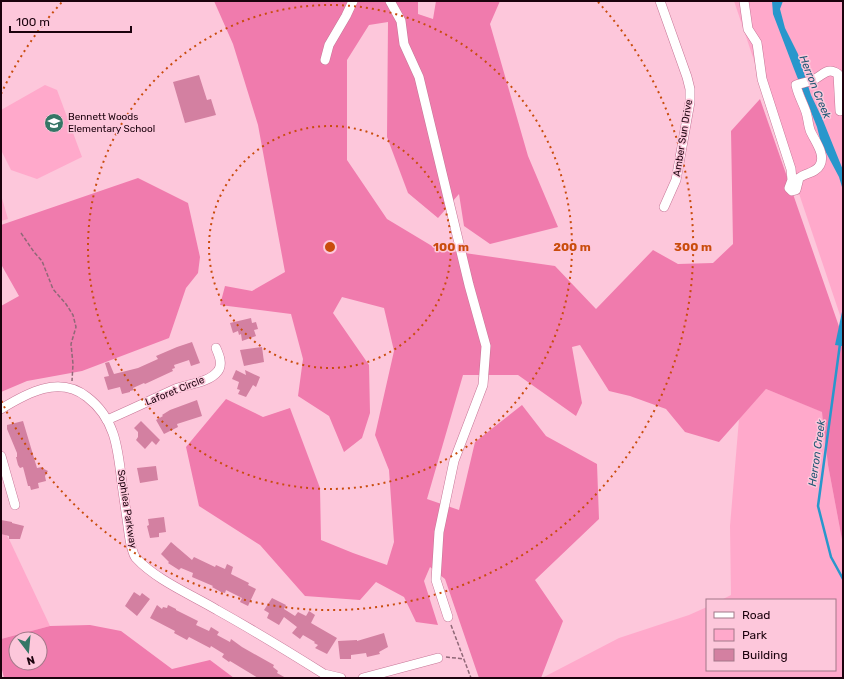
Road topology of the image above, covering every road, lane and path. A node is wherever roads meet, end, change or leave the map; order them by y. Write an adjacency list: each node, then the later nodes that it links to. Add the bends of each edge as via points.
1 (353, 1): 5 (street, via 329,45)
2 (390, 1): 15 (street, via 401,22 404,44 419,77 468,285 486,346 483,385 454,461 439,532 436,580)
3 (660, 1): 7 (street, Amber Sun Drive, via 690,89 676,180)
4 (744, 1): 6 (street, via 748,29 757,43 762,79 792,173 789,188 796,190 799,178 814,171 820,165 821,159 796,85 831,70 838,74)
5 (325, 60)
6 (840, 111)
7 (664, 207)
8 (21, 232): 10 (path, via 42,261 53,289 73,315 76,326 72,344)
9 (216, 348): 12 (street, Laforet Circle, via 221,365 213,376 181,387)
10 (71, 388): 11 (street, via 34,391); 12 (street, Sophiea Parkway, via 97,405)
11 (1, 409)
12 (107, 420): 19 (street, Sophiea Parkway, via 115,436 129,536 135,556 154,574 324,674)
13 (1, 456): 14 (street)
14 (15, 505)
15 (448, 617): 17 (path)
16 (438, 658): 17 (path); 18 (street)
17 (464, 659): 20 (path)
18 (369, 677)
19 (341, 678)
20 (470, 678)

